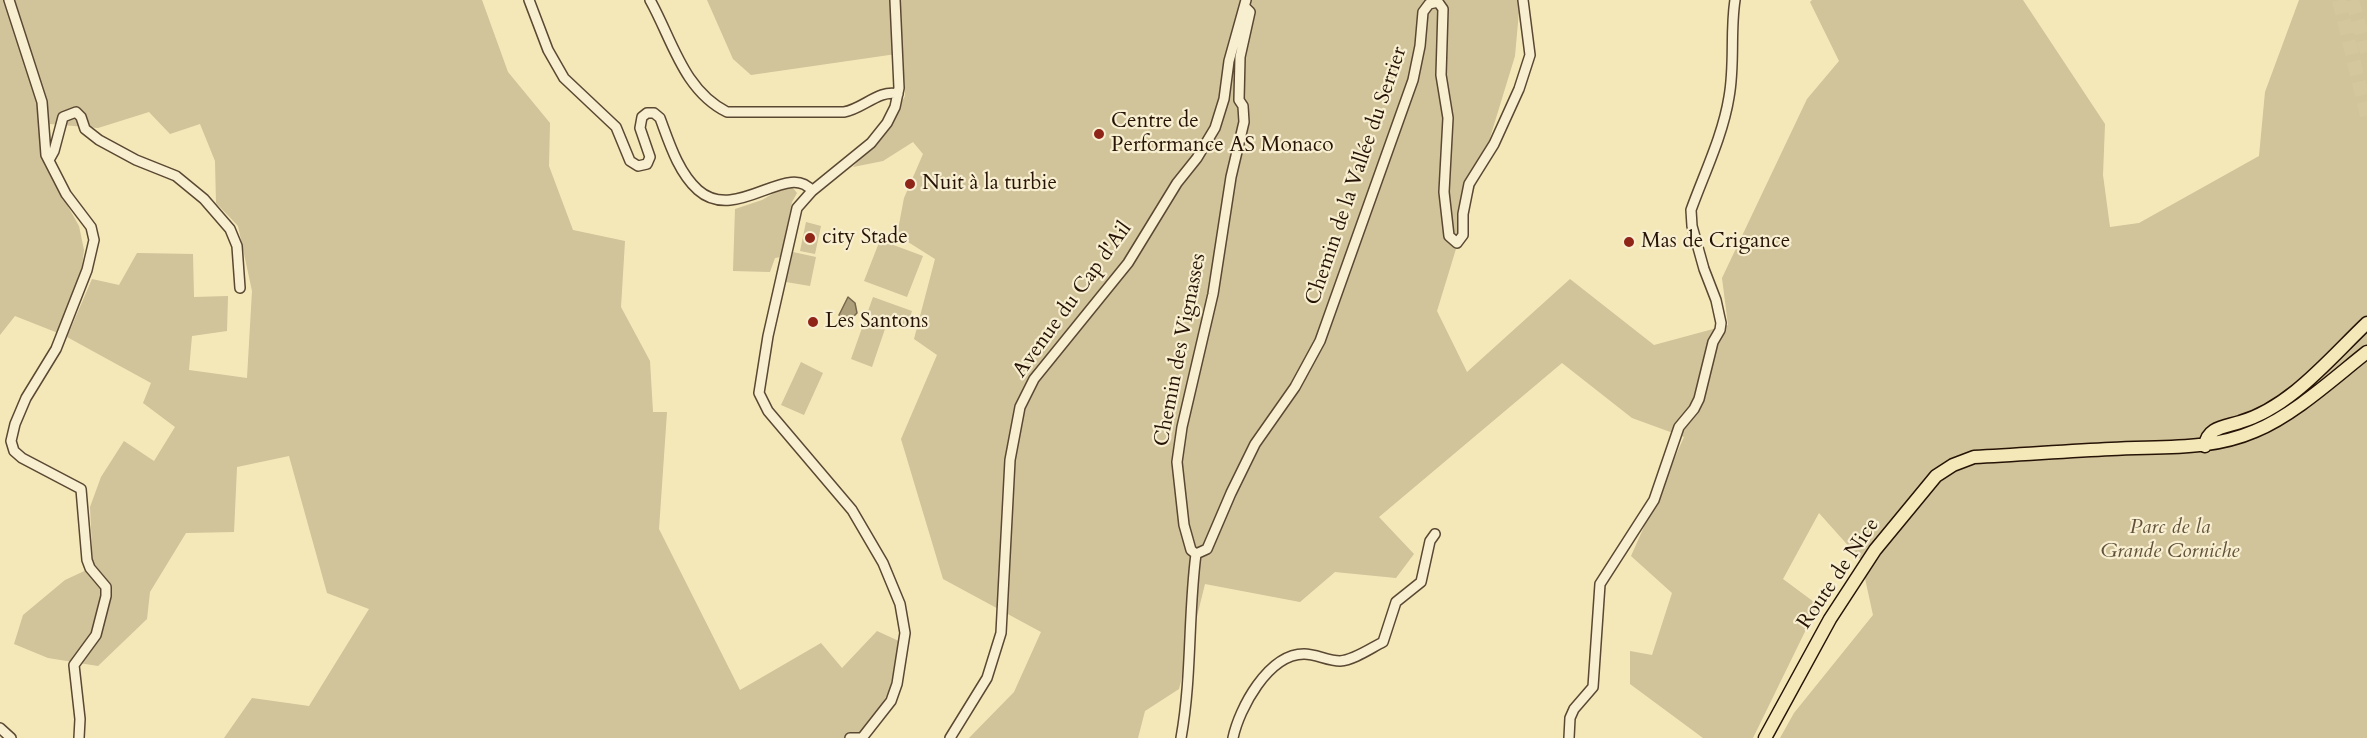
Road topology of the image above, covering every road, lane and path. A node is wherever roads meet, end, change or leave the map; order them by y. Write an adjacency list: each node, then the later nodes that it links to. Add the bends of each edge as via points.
1 (9, 0): 11 (street, via 42,102 44,144)
2 (529, 0): 12 (street, via 548,50 564,78 616,127 630,161 638,166 646,164 650,157 640,128 642,117 654,113 660,118 684,173 710,198 740,201 795,180 807,184)
3 (650, 0): 8 (street, via 691,81 712,104 727,112 844,112 881,94)
4 (895, 0): 8 (street)
5 (1523, 0): 18 (street, Chemin de la Vallée du Serrier, via 1530,55 1494,144 1469,184 1463,235 1457,243 1449,236 1444,192 1448,118 1441,75 1443,9 1438,2 1429,4 1423,12 1413,80 1320,341 1295,387 1255,444 1207,549)
6 (1735, 0): 27 (street, via 1726,112 1691,210 1692,226 1716,300 1720,330 1713,342 1699,399 1679,427 1654,500 1600,584 1593,687 1574,709)
7 (1246, 3): 9 (street, Avenue du Cap d'Ail, via 1229,61); 10 (street, Chemin des Vignasses, via 1250,20 1240,57)
8 (898, 94): 12 (street, via 887,123 871,144)
9 (1224, 99): 10 (street); 24 (street, Avenue du Cap d'Ail, via 1215,128 1165,200 1128,263 1034,379 1023,400 1010,460 1001,633 987,678)
10 (1239, 100): 18 (street, Chemin des Vignasses, via 1244,122 1177,462 1184,525 1191,550)
11 (49, 160): 13 (street, via 63,117 76,112 85,129 99,140 190,185 230,229 237,246); 21 (street, via 66,195 91,227 94,248 56,349 26,398 11,441 22,458 81,489 87,560 106,587 96,635 74,665)
12 (812, 191): 23 (street, via 797,208 759,393 768,411 852,510 883,563 900,604 905,633 897,684 891,701)
13 (240, 288)
14 (2367, 323): 16 (main road, via 2286,398 2258,415 2211,431)
15 (2367, 352): 16 (main road, via 2276,420 2256,431)
16 (2205, 446): 28 (main road, Route de Nice, via 1974,457 1936,476 1875,550 1830,619)
17 (1435, 534): 26 (street, via 1421,582 1396,602 1383,642 1344,660 1304,654 1280,663 1254,691)
18 (1196, 554): 25 (street)
19 (0, 728): 20 (street)
20 (11, 738)
21 (79, 738)
22 (850, 738): 23 (street)
23 (862, 738)
24 (950, 738)
25 (1181, 738)
26 (1233, 738)
27 (1569, 738)
28 (1765, 738)

